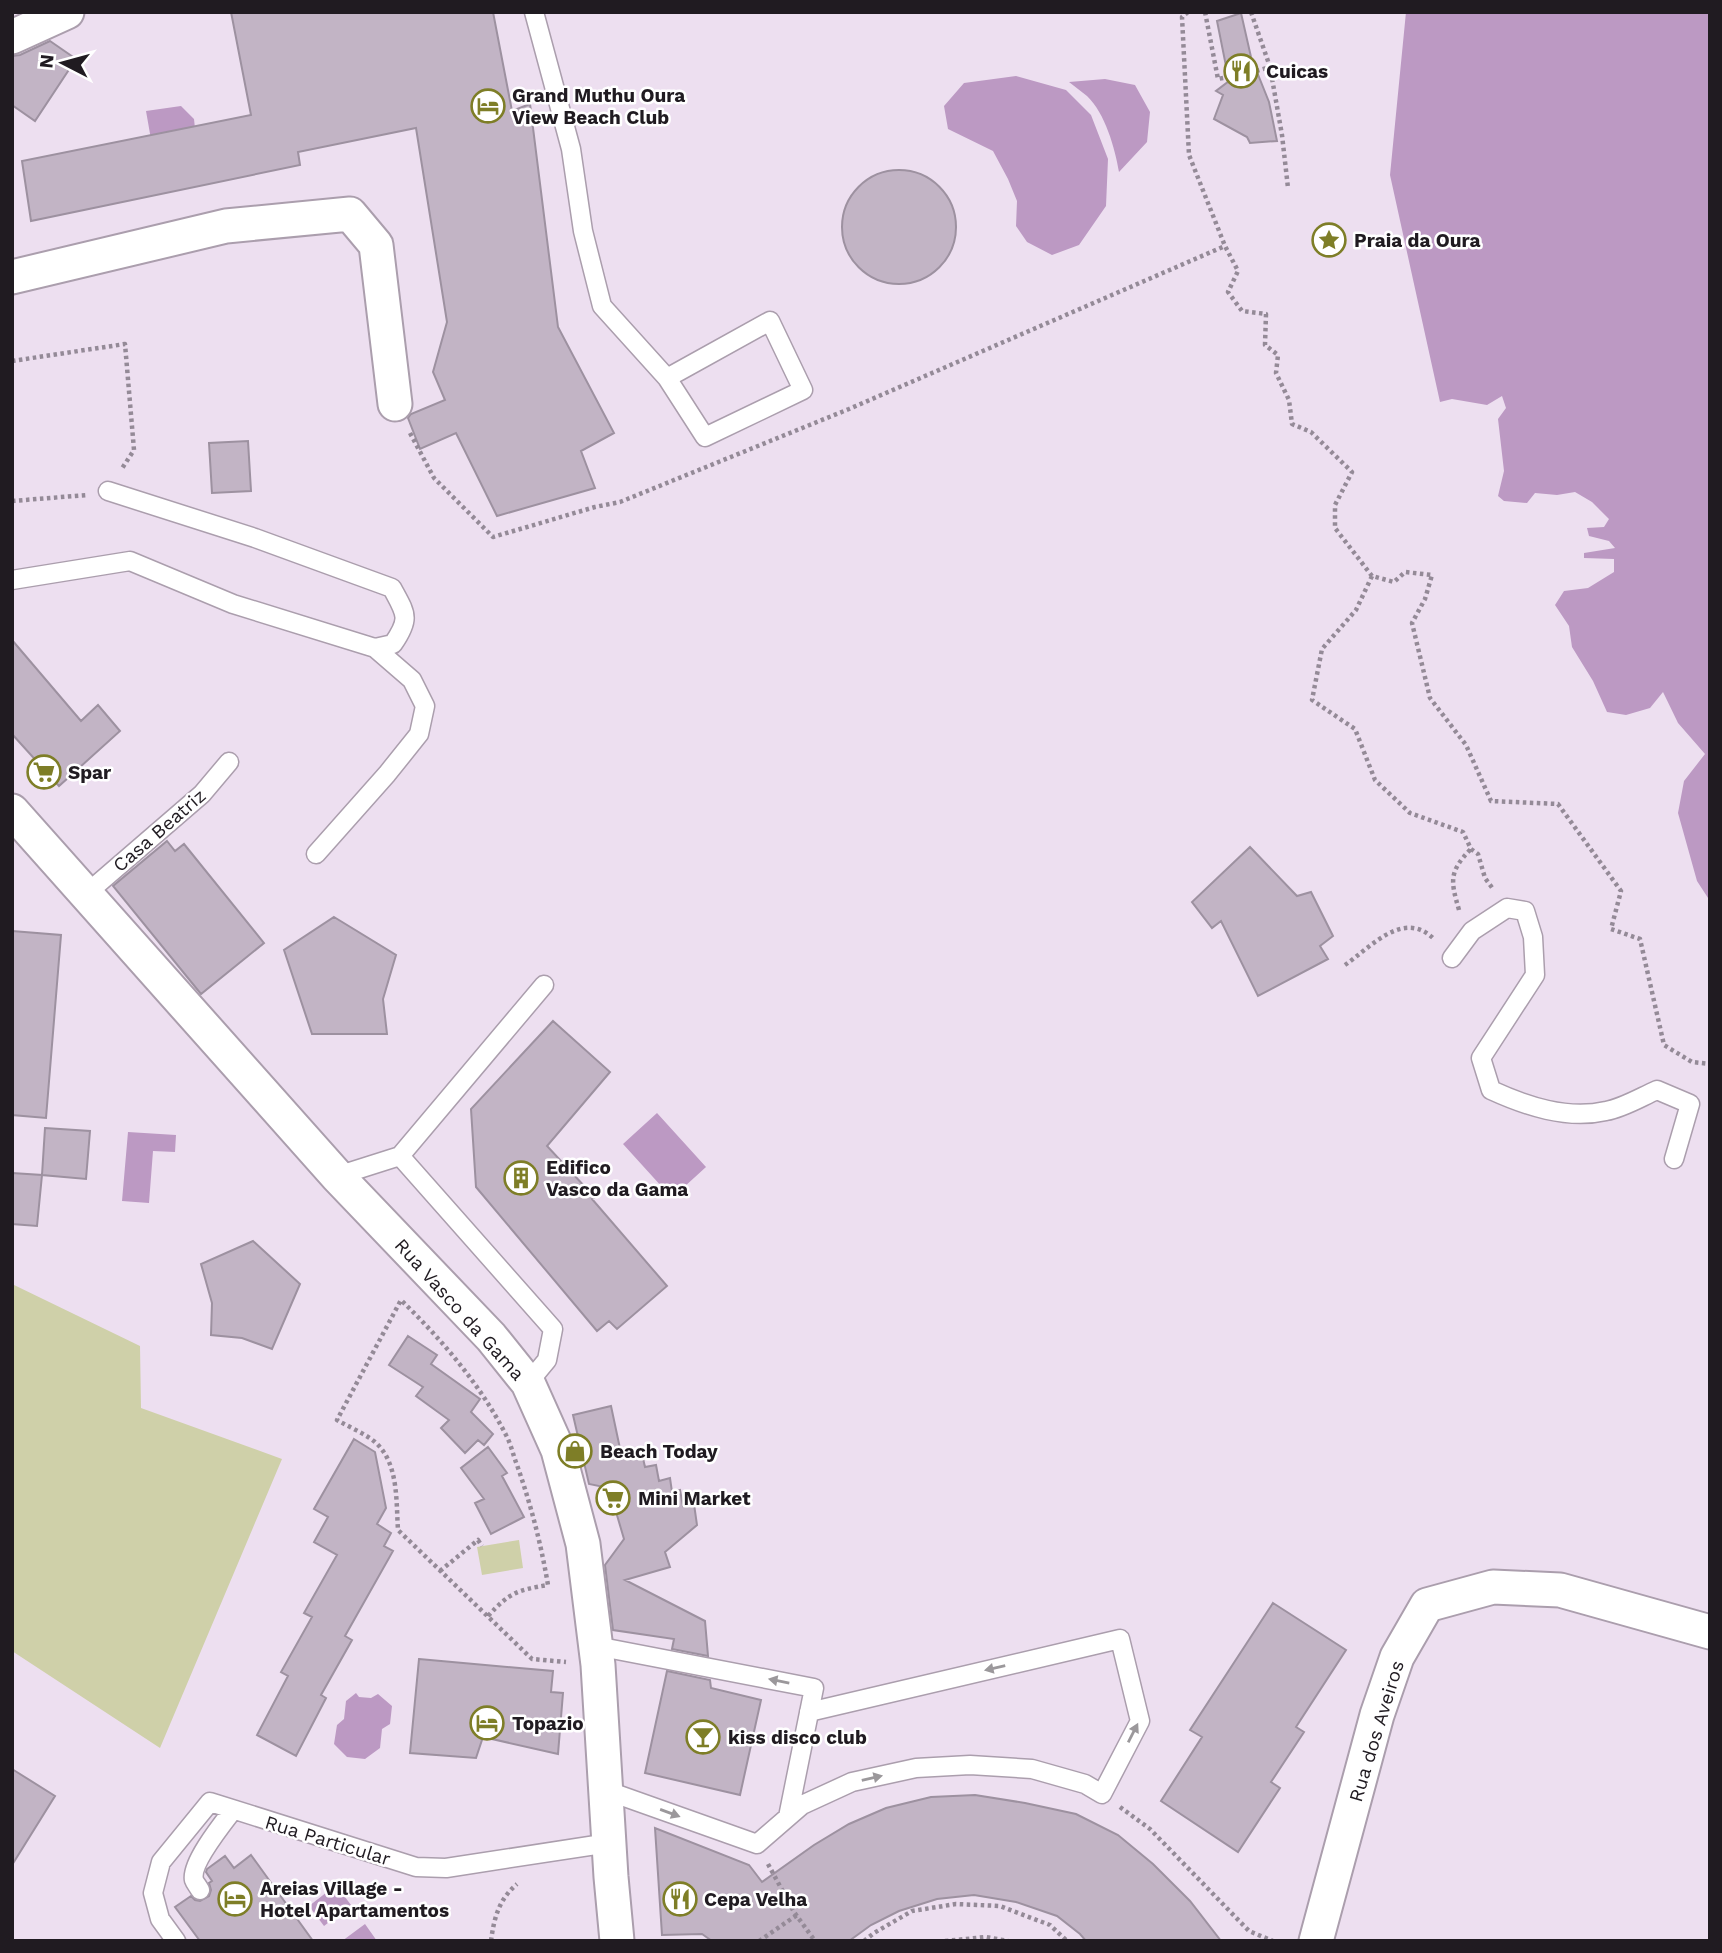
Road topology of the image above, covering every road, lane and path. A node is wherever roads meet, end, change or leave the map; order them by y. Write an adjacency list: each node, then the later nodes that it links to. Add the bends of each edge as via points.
1 (67, 12): 6 (street)
2 (534, 12): 14 (lane, via 571,149 583,231 602,306)
3 (1188, 12): 11 (path, via 1182,17 1189,155)
4 (1205, 12): 9 (path, via 1218,79)
5 (1251, 12): 7 (path)
6 (12, 37)
7 (1270, 67): 8 (path); 10 (path)
8 (1256, 71)
9 (1228, 77)
10 (1288, 188)
11 (1225, 246): 15 (path, via 849,409 620,502 493,537 434,478); 18 (path, via 1238,271 1228,292 1242,311 1266,314 1265,345 1278,355 1276,373 1289,400 1292,424 1311,432 1352,472 1335,505 1335,528)
12 (12, 277): 15 (street, via 226,226 349,214 376,245)
13 (12, 361): 16 (path, via 125,344 134,450)
14 (667, 378): 14 (lane, via 705,437 803,390 771,321)
15 (395, 404)
16 (107, 491): 17 (path); 20 (lane, via 392,588 404,611 404,628 393,644)
17 (12, 501)
18 (1372, 576): 23 (path, via 1356,610 1322,649 1312,701 1355,729 1375,780 1410,813 1463,832); 32 (path, via 1394,582 1405,572 1432,575 1412,623 1430,698 1466,745 1491,800 1558,804 1621,891 1611,929 1640,939 1664,1045 1692,1062)
19 (12, 580): 20 (lane, via 130,561 233,604)
20 (375, 648): 24 (lane, via 412,680 425,706 419,734)
21 (229, 762): 25 (lane, Casa Beatriz, via 202,794)
22 (12, 811): 25 (street, Rua Vasco da Gama)
23 (1471, 849): 26 (path); 27 (path, via 1454,871 1452,885)
24 (316, 854)
25 (86, 894): 35 (street, Rua Vasco da Gama)
26 (1507, 908): 29 (lane, via 1472,931); 34 (lane, via 1525,911 1533,937 1535,975 1481,1058 1491,1090 1518,1102 1573,1115 1608,1111 1657,1090 1690,1104)
27 (1460, 910)
28 (1436, 941): 30 (path, via 1411,928 1392,931)
29 (1452, 957)
30 (1345, 965)
31 (544, 985): 33 (lane)
32 (1710, 1064)
33 (400, 1156): 35 (lane); 36 (lane, via 553,1329 547,1360)
34 (1674, 1159)
35 (337, 1176): 36 (street, Rua Vasco da Gama, via 491,1337)
36 (528, 1383): 41 (street, Rua Vasco da Gama, via 558,1450 583,1544)
37 (482, 1546): 38 (path, via 478,1540)
38 (440, 1571): 39 (path); 39 (path, via 398,1530 394,1479 386,1456 375,1442 337,1420 401,1300 466,1372 507,1436 541,1545 548,1585 520,1589)
39 (488, 1616): 41 (path, via 532,1659)
40 (1710, 1632): 62 (street, Rua dos Aveiros, via 1560,1590 1493,1587 1427,1605 1397,1657 1377,1715)
41 (597, 1655): 42 (lane, one-way to 41, via 814,1688); 43 (street, Rua Vasco da Gama)
42 (809, 1712): 44 (lane, one-way to 42, via 1140,1721 1120,1639); 46 (lane)
43 (606, 1790): 47 (street, Rua Vasco da Gama); 48 (lane, one-way to 48)
44 (1102, 1794): 46 (lane, one-way to 44, via 802,1805 852,1782 916,1768 1032,1769 1085,1784); 61 (path, via 1150,1829 1248,1931)
45 (233, 1810): 47 (lane, Rua Particular, via 416,1867 446,1868); 50 (lane, via 194,1870); 52 (lane, Rua Particular, via 210,1802 161,1862 153,1893 160,1919)
46 (788, 1817): 48 (lane)
47 (609, 1843): 54 (street, Rua Vasco da Gama)
48 (757, 1844): 51 (path)
49 (524, 1878): 53 (path, via 507,1893 494,1918)
50 (200, 1890)
51 (797, 1915): 55 (path); 56 (path)
52 (176, 1941)
53 (491, 1941)
54 (617, 1941)
55 (759, 1941)
56 (815, 1941)
57 (864, 1941): 60 (path, via 912,1911 956,1904 1000,1906 1050,1925)
58 (945, 1941): 59 (path, via 986,1937)
59 (1008, 1941)
60 (1067, 1941)
61 (1273, 1941)
62 (1316, 1941)

